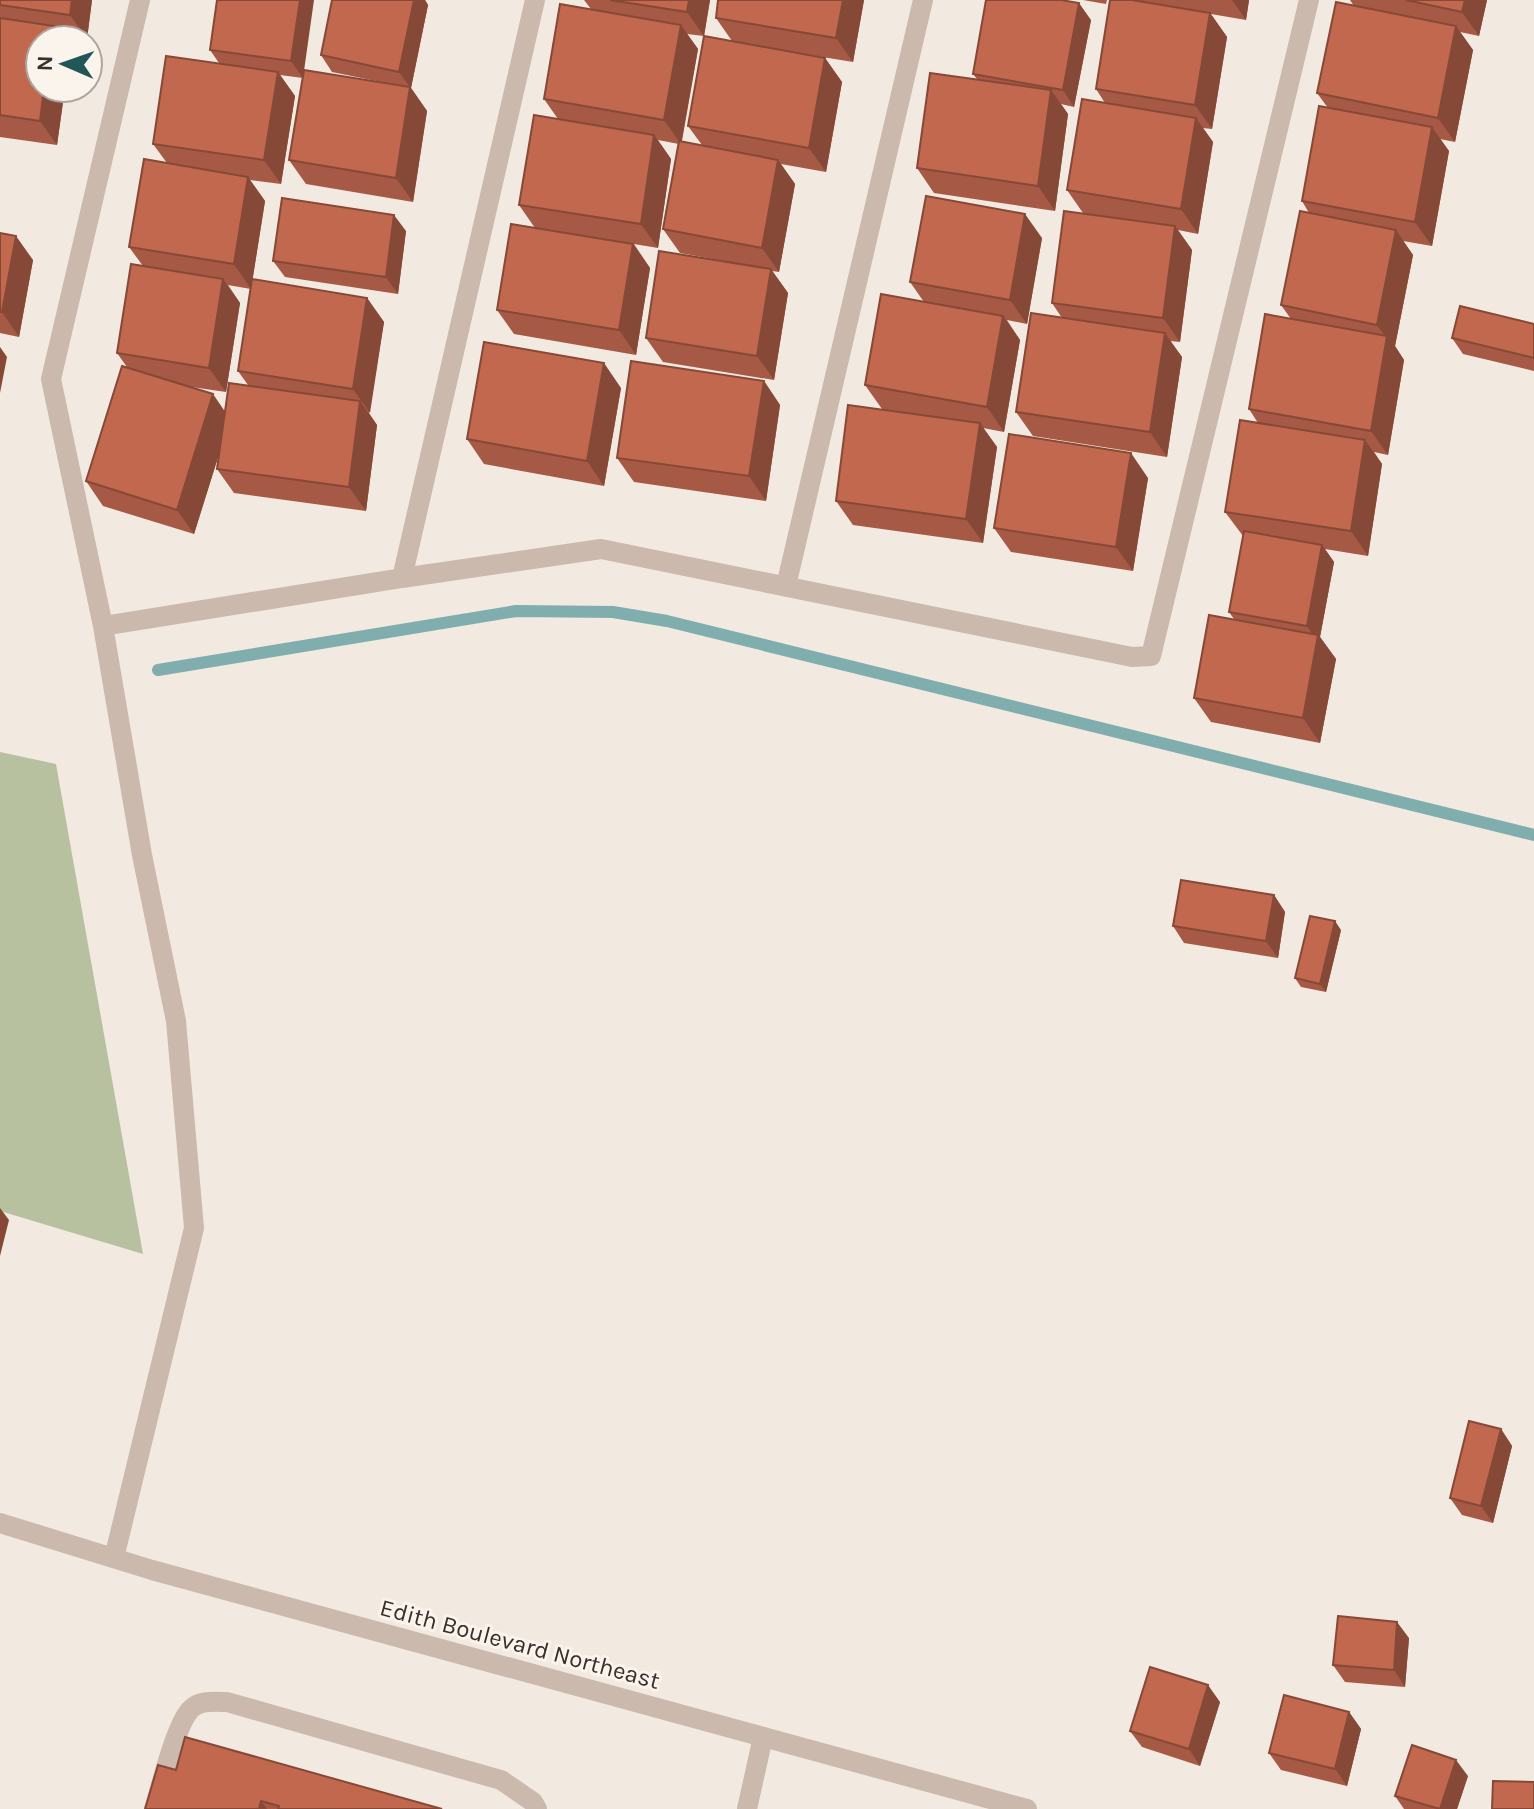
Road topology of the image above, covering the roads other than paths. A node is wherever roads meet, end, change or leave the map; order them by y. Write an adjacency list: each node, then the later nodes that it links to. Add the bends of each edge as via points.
1 (140, 0): 7 (street, via 51,379)
2 (535, 0): 5 (street)
3 (923, 0): 6 (street)
4 (1309, 0): 6 (street, via 1151,656 1132,657)
5 (402, 578): 6 (street, via 601,549); 7 (street)
6 (786, 586)
7 (103, 626): 9 (street, via 176,1021 194,1228)
8 (0, 1523): 9 (street, Edith Boulevard Northeast)
9 (114, 1558): 10 (street, Edith Boulevard Northeast)
10 (763, 1737): 13 (street); 14 (street, Edith Boulevard Northeast)
11 (154, 1809): 12 (street, via 191,1709 204,1702 227,1702 501,1780)
12 (537, 1809)
13 (747, 1809)
14 (1027, 1809)

